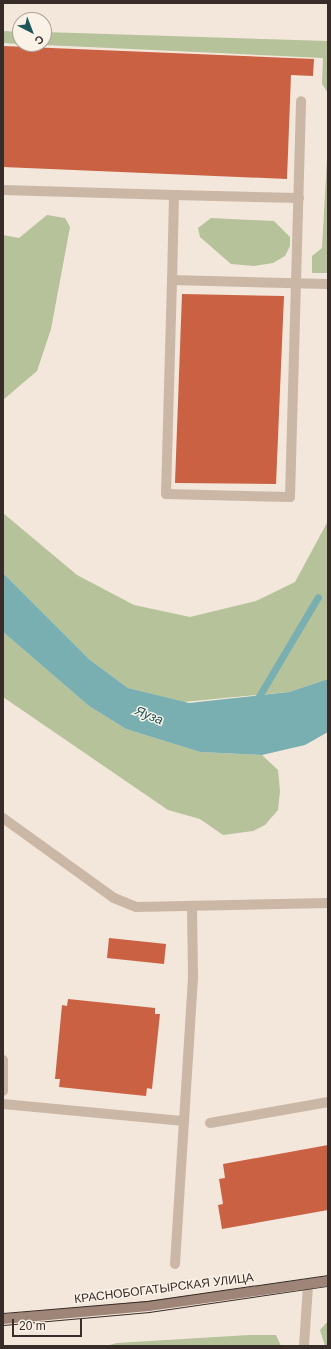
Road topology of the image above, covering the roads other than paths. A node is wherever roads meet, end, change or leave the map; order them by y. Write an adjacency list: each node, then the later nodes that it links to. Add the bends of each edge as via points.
1 (301, 101): 4 (lane)
2 (3, 190): 3 (lane)
3 (174, 195): 4 (lane); 5 (lane)
4 (298, 198): 6 (lane)
5 (172, 280): 6 (lane); 6 (lane, via 166,494 290,497)
6 (296, 283): 7 (lane)
7 (328, 284)
8 (3, 818): 10 (lane, via 124,904 148,908)
9 (328, 903): 10 (lane)
10 (192, 907): 15 (lane, via 193,977)
11 (3, 1060): 12 (lane)
12 (3, 1091)
13 (328, 1102): 16 (lane)
14 (3, 1104): 15 (lane)
15 (184, 1121): 17 (lane)
16 (210, 1123)
17 (176, 1264)
18 (328, 1281): 19 (main road, КРАСНОБОГАТЫРСКАЯ УЛИЦА)
19 (308, 1285): 20 (main road, КРАСНОБОГАТЫРСКАЯ УЛИЦА, via 148,1306); 21 (lane)
20 (3, 1319)
21 (304, 1346)

